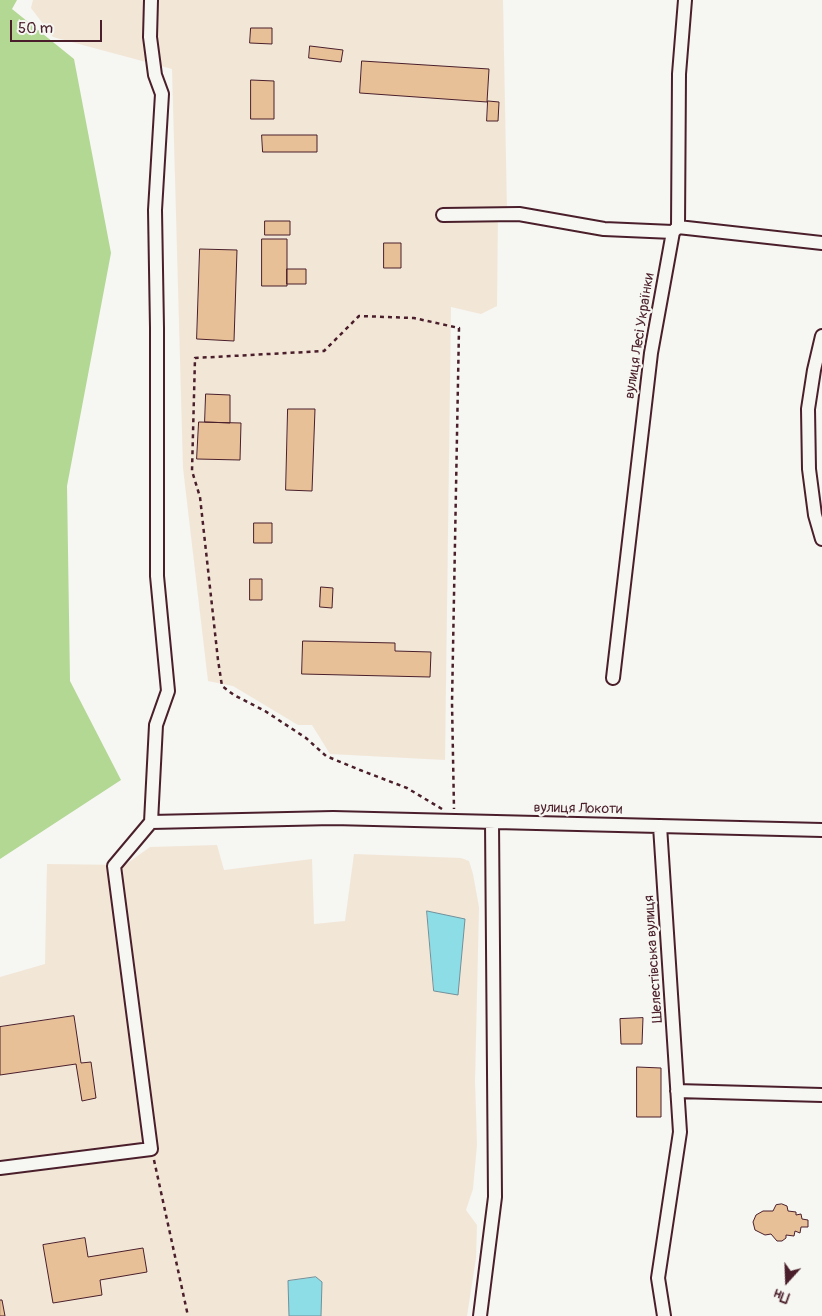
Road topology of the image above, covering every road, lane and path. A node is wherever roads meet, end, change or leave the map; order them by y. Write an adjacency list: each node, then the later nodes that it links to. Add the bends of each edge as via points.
1 (151, 0): 10 (street, via 150,37 155,75 162,94 155,210 157,576 168,691 156,725)
2 (685, 0): 4 (street, вулиця Лесі Українки, via 679,74)
3 (443, 216): 4 (street, via 520,214 604,228)
4 (676, 230): 5 (street); 8 (street, вулиця Лесі Українки, via 651,353)
5 (822, 244)
6 (822, 336): 7 (street, via 808,409 809,469 815,515)
7 (822, 539)
8 (613, 678)
9 (454, 818): 9 (path, via 452,703 459,328 414,318 359,316 324,351 196,358 192,471 200,497 222,686 306,738 326,756 407,788); 10 (street, вулиця Локоти); 11 (street, вулиця Локоти)
10 (151, 822): 16 (street, via 114,866)
11 (492, 822): 12 (street, вулиця Локоти); 19 (street, via 495,1197)
12 (660, 826): 13 (street, вулиця Локоти); 14 (street, Шелестівська вулиця)
13 (822, 830)
14 (677, 1091): 15 (street); 20 (street, Шелестівська вулиця, via 680,1132 658,1278)
15 (822, 1094)
16 (151, 1149): 17 (street); 18 (path)
17 (0, 1168)
18 (188, 1316)
19 (480, 1316)
20 (664, 1316)

